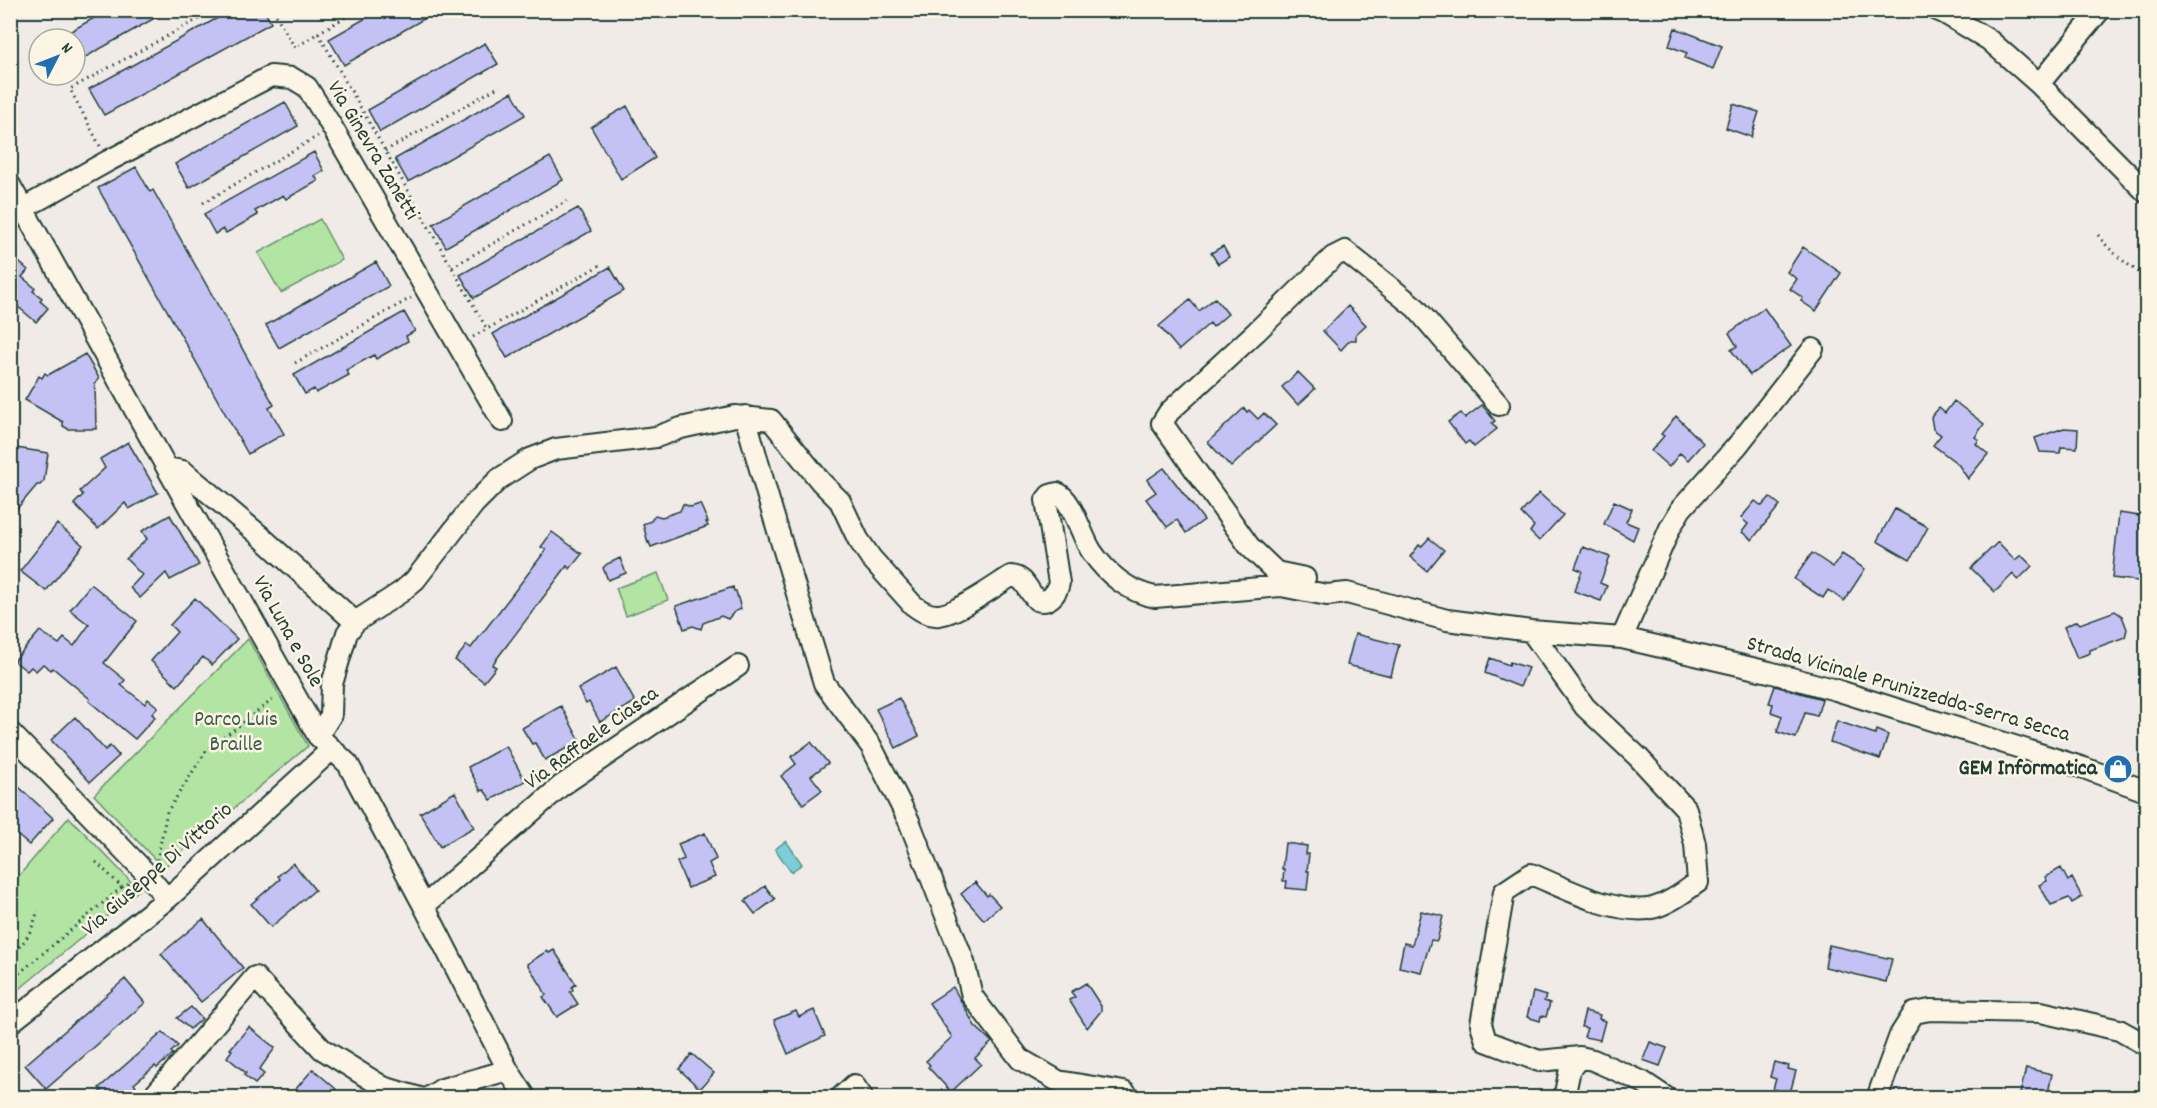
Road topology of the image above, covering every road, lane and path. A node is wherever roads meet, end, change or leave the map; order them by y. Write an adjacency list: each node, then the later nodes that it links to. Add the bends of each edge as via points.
1 (215, 10): 11 (path, via 70,89)
2 (273, 10): 6 (path, via 295,48)
3 (358, 10): 6 (path)
4 (1937, 10): 7 (street, via 1989,40)
5 (2100, 10): 7 (street)
6 (318, 33): 10 (path)
7 (2039, 84): 12 (street)
8 (500, 86): 10 (path)
9 (332, 127): 11 (street, Via Ginevra Zanetti, via 307,87 292,78 270,76); 15 (path); 20 (street, Via Ginevra Zanetti)
10 (385, 151): 18 (path)
11 (108, 161): 13 (street, Via Ginevra Zanetti)
12 (2146, 192)
13 (15, 195): 28 (street, Via Luna e Sole)
14 (567, 201): 18 (path)
15 (203, 203)
16 (2098, 235): 19 (path)
17 (602, 264): 21 (path)
18 (452, 267): 21 (path)
19 (2146, 277)
20 (426, 290): 22 (street, Via Ginevra Zanetti); 24 (path)
21 (487, 329): 22 (path)
22 (458, 346): 27 (street, Via Ginevra Zanetti)
23 (1812, 349): 32 (street, via 1737,446 1681,509)
24 (295, 363)
25 (1499, 405): 29 (street, via 1416,308 1345,251 1333,257 1169,412 1162,423 1249,546 1276,572 1308,578)
26 (745, 416): 29 (street, Strada Vicinale Prunizzedda-Serra Secca, via 771,420 782,431 840,501 871,558 913,605 930,615 949,613 1011,576 1023,581 1037,600 1051,598 1059,583 1046,500 1057,493 1066,498 1092,552 1120,582 1140,594 1155,597 1281,586 1327,595); 30 (street, Strada Vicinale Prunizzedda-Serra Secca, via 681,428 656,437 556,449 530,459 499,479 474,504 415,580); 57 (street, via 824,683 871,746 909,821 964,962 972,996 1020,1059 1058,1081 1124,1092)
27 (502, 421)
28 (167, 468): 30 (street, via 183,471); 36 (street, Via Luna e Sole)
29 (1347, 593): 31 (street, Strada Vicinale Prunizzedda-Serra Secca, via 1447,620)
30 (355, 622): 36 (street, via 347,633 332,684 332,715)
31 (1531, 631): 32 (street, Strada Vicinale Prunizzedda-Serra Secca); 49 (street, via 1585,708 1638,757 1686,810 1695,844 1698,882 1674,899 1649,909 1615,907 1531,874 1504,892 1481,1024 1486,1041 1539,1061)
32 (1622, 638): 37 (street, Strada Vicinale Prunizzedda-Serra Secca, via 1836,690)
33 (738, 666): 43 (street, Via Raffaele Ciasca, via 561,786)
34 (282, 692): 38 (path, via 206,751 167,812)
35 (10, 732): 42 (street)
36 (325, 742): 42 (street, Via Giuseppe Di Vittorio); 43 (street, Via Luna e Sole, via 348,764)
37 (2146, 791)
38 (157, 861)
39 (96, 862): 41 (path)
40 (132, 883): 41 (path)
41 (122, 887): 46 (path)
42 (167, 899): 47 (street, Via Giuseppe Di Vittorio)
43 (424, 906): 50 (street, Via Luna e Sole)
44 (38, 910): 45 (path, via 30,935)
45 (10, 955)
46 (10, 981)
47 (10, 1023)
48 (2146, 1044): 60 (street, via 2119,1030 2041,1012 1914,1013 1900,1035)
49 (1580, 1057): 58 (street, via 1570,1069); 59 (street, via 1643,1082)
50 (508, 1070): 53 (street, via 442,1089); 54 (street, Via Luna e Sole)
51 (152, 1098): 52 (street, via 255,977 321,1049 383,1087)
52 (420, 1098)
53 (428, 1098)
54 (526, 1098)
55 (840, 1098): 56 (street, via 854,1085)
56 (862, 1098)
57 (1130, 1098)
58 (1564, 1098)
59 (1667, 1098)
60 (1877, 1098)

